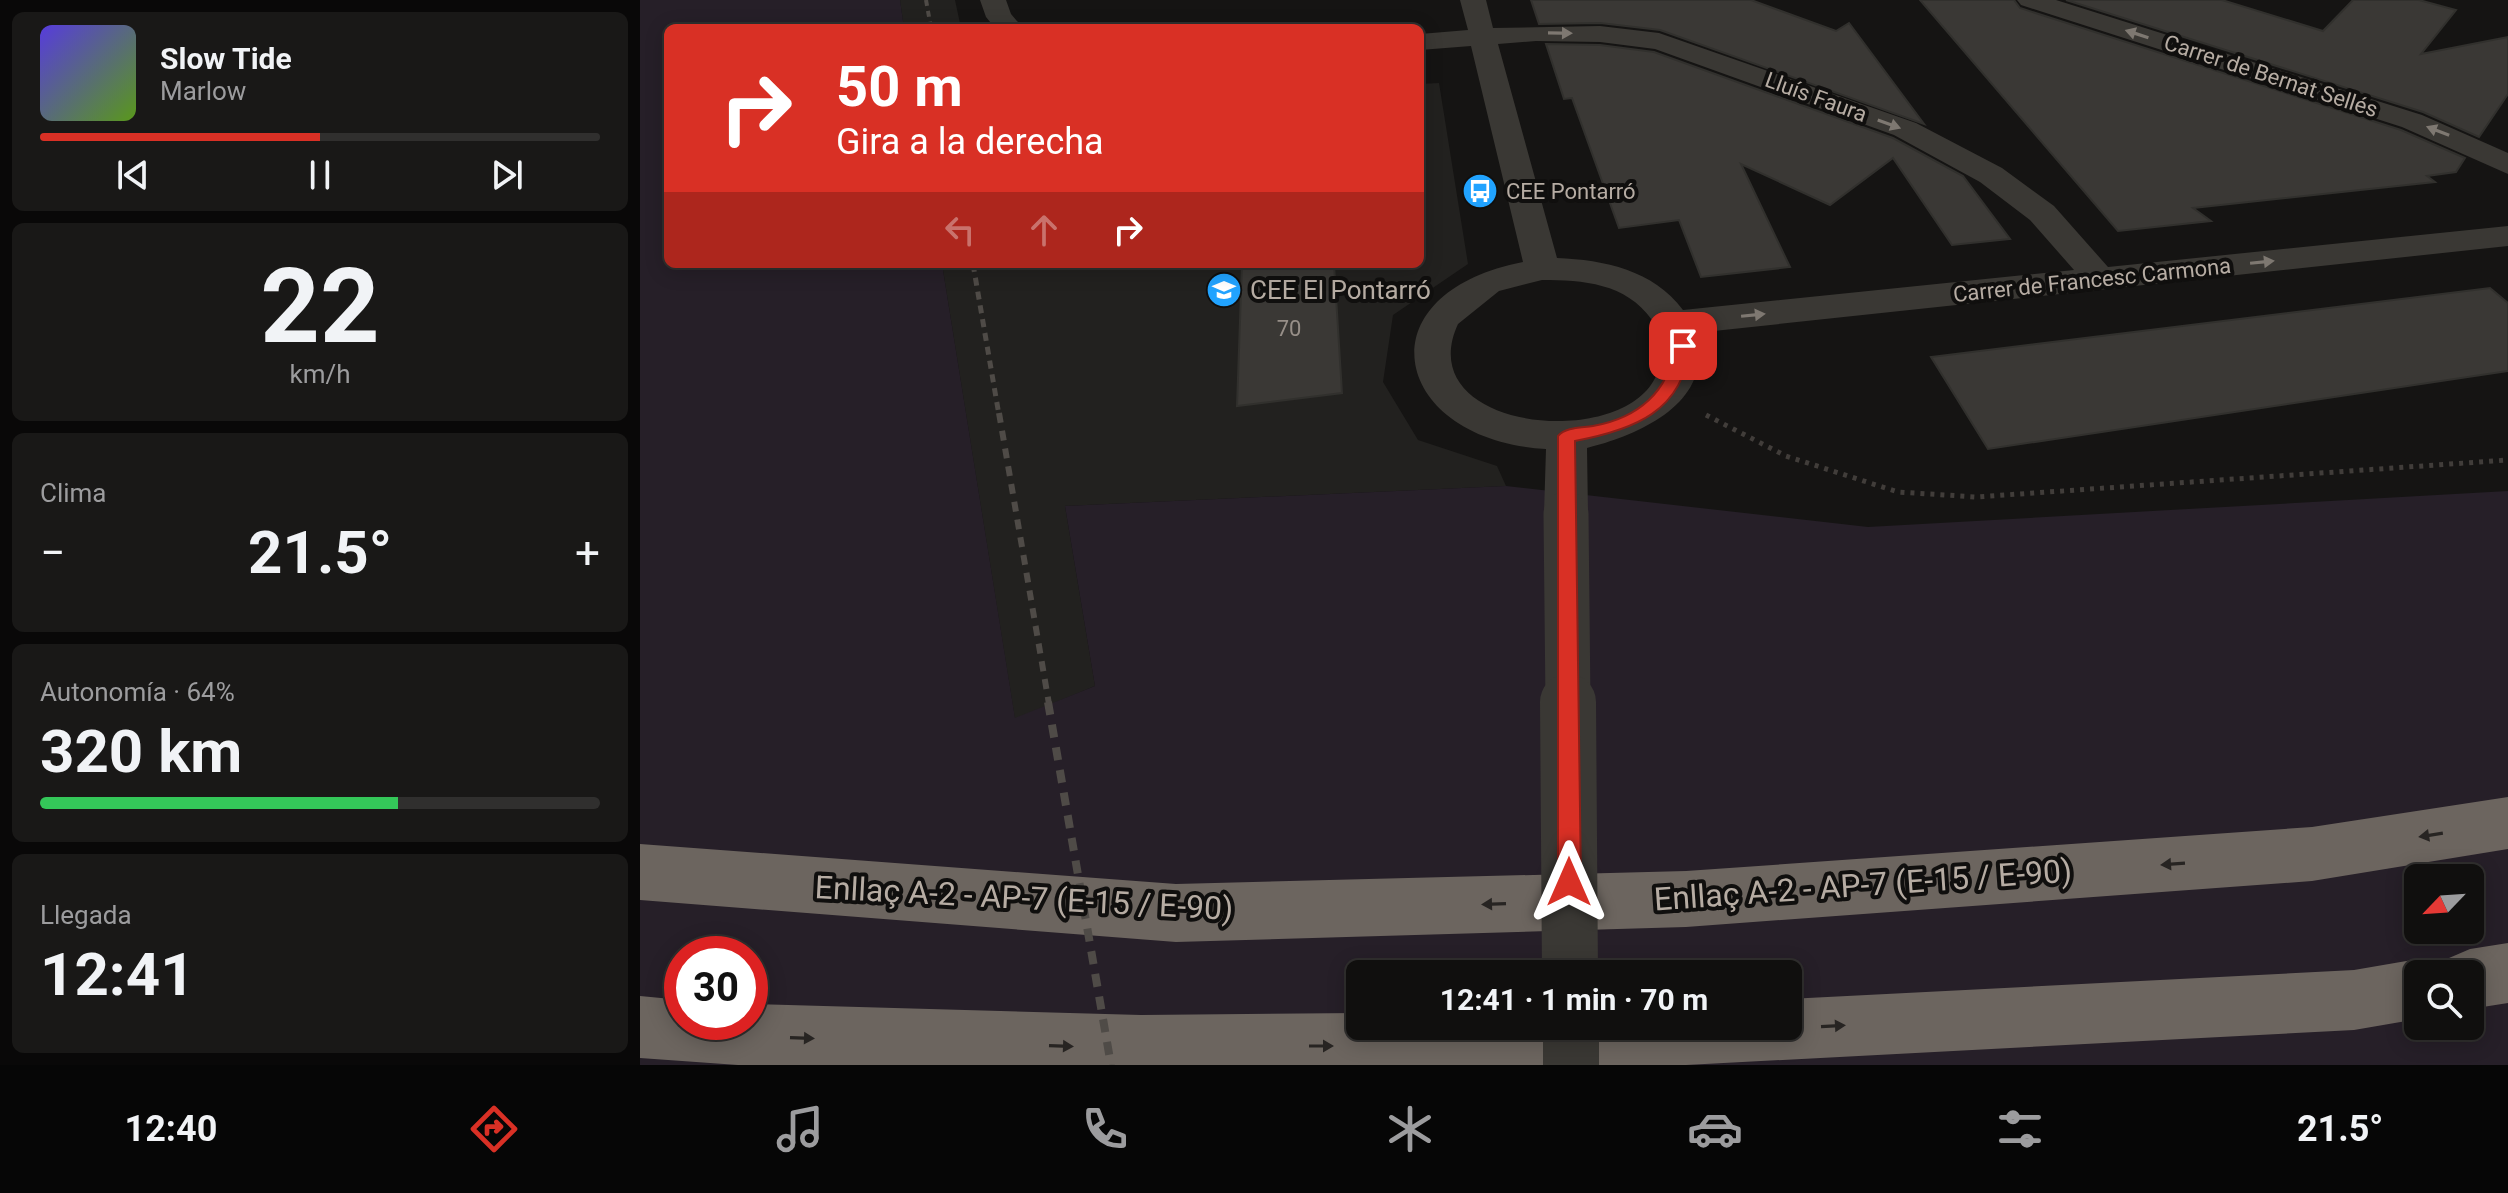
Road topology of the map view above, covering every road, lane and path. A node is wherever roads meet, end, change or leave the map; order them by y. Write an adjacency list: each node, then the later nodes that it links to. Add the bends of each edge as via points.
1 (993, 0): 4 (street)
2 (1473, 0): 5 (street)
3 (2030, 0): 7 (street, Carrer de Bernat Sellés, one-way to 3, via 2412,121)
4 (1006, 24)
5 (1482, 37): 6 (street, Lluís Faura); 9 (street); 10 (street, Lluís Faura, one-way to 10, via 1600,34 1659,41 1905,129 1991,175 2042,213)
6 (1424, 42)
7 (2508, 165)
8 (2508, 236): 10 (street, Carrer de Francesc Carmona, one-way to 8)
9 (1542, 269): 11 (street, via 1605,274 1635,286 1659,302); 13 (street, via 1499,278 1466,294 1442,317 1431,344 1434,373 1452,400 1484,422 1526,434)
10 (2100, 279): 11 (street, Carrer de Francesc Carmona, one-way to 10)
11 (1675, 323): 12 (street, via 1683,346 1680,370)
12 (1666, 394): 13 (street, via 1643,413 1611,428); 14 (path, via 1786,456 1898,492 2003,496)
13 (1567, 436): 19 (street, bridge)
14 (2508, 460)
15 (2508, 823): 18 (highway, Enllaç A-2 - AP-7 (E-15 / E-90), one-way to 18, via 2312,854 1686,899 1176,913)
16 (640, 856): 18 (highway)
17 (640, 872): 18 (highway, Enllaç A-2 - AP-7 (E-15 / E-90))
18 (742, 881)
19 (1570, 960)
20 (2508, 973): 21 (highway)
21 (2484, 977)
22 (2404, 991): 23 (highway, one-way to 22, via 736,1036 1087,1046 1438,1045 2354,1000)
23 (640, 1027)
24 (1571, 1040): 25 (street, bridge)
25 (1571, 1065)

